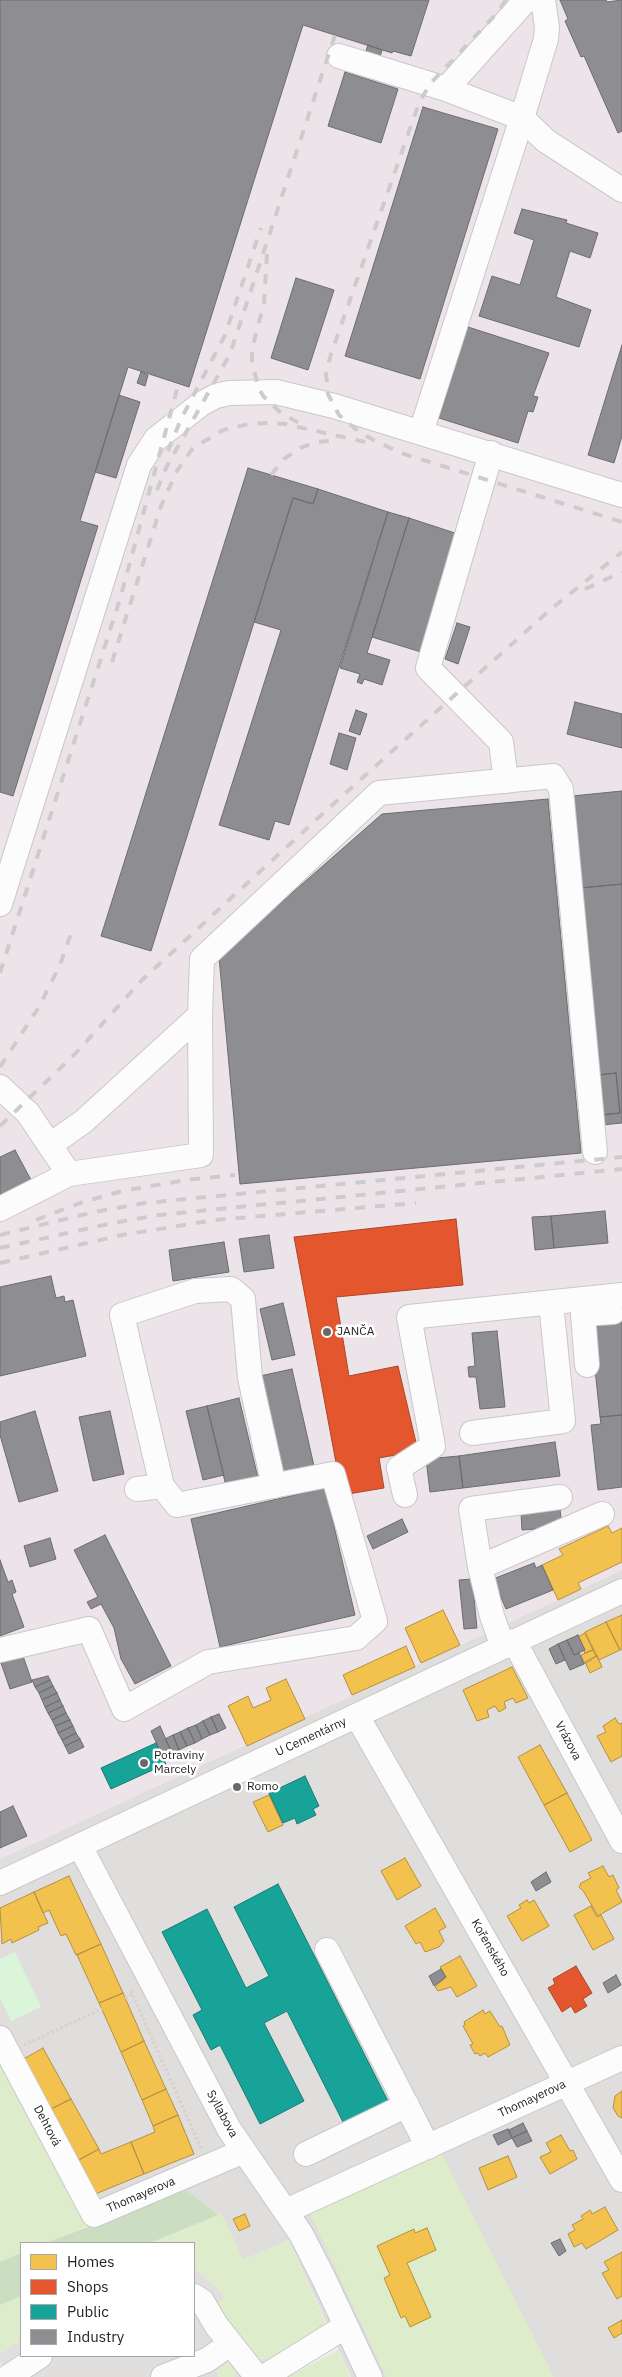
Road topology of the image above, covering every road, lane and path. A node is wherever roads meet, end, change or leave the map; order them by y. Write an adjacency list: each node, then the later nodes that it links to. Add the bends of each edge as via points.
1 (526, 0): 4 (street)
2 (543, 0): 5 (street, via 546,39)
3 (339, 56): 4 (street)
4 (446, 89): 5 (street)
5 (522, 118): 6 (street, via 546,141); 7 (street)
6 (622, 190)
7 (420, 432): 8 (street); 11 (street, via 334,406 260,391 216,396 181,418 156,440 139,465)
8 (491, 453): 9 (street); 10 (street, via 428,668 500,742)
9 (622, 495)
10 (506, 781): 12 (street, via 379,793 202,959); 15 (street, via 553,776 561,789)
11 (0, 904)
12 (200, 1015): 14 (street, via 84,1121); 16 (street, via 201,1155)
13 (0, 1087): 14 (street, via 28,1113)
14 (50, 1145): 16 (street)
15 (595, 1152)
16 (69, 1174): 17 (street)
17 (0, 1209)
18 (622, 1295): 19 (street)
19 (551, 1303): 22 (street, via 563,1421); 26 (street, via 409,1318 433,1446 399,1468)
20 (622, 1311): 21 (street, via 583,1314)
21 (587, 1365)
22 (472, 1433)
23 (162, 1486): 24 (street, via 177,1505); 24 (street, via 122,1315 195,1291 231,1289 243,1299 250,1378); 25 (street)
24 (274, 1486): 32 (street, via 333,1474 375,1621 356,1638 208,1662 124,1709 88,1629)
25 (137, 1489)
26 (405, 1496)
27 (560, 1497): 29 (street, Vrázova, via 471,1509)
28 (602, 1514): 29 (street)
29 (480, 1567): 31 (street, Vrázova, via 492,1616)
30 (622, 1591): 31 (street, U Cementárny)
31 (509, 1644): 33 (street, U Cementárny); 34 (street, Vrázova)
32 (0, 1650)
33 (357, 1716): 35 (street, U Cementárny); 44 (street, Kořenského)
34 (622, 1841)
35 (80, 1846): 36 (street, U Cementárny); 47 (street, Syllabova, via 229,2129)
36 (0, 1884)
37 (327, 1950): 45 (street)
38 (129, 1986): 39 (path)
39 (132, 1994): 40 (path); 49 (path)
40 (125, 1998)
41 (102, 2009): 42 (path)
42 (4, 2045): 52 (street, Dehtová)
43 (622, 2058): 44 (street, Thomayerova)
44 (567, 2083): 46 (street, Thomayerova); 50 (street, Kořenského)
45 (407, 2105): 46 (street); 48 (street)
46 (435, 2143): 51 (street, Thomayerova)
47 (244, 2151): 49 (street, Thomayerova); 51 (street, Syllabova)
48 (306, 2154)
49 (209, 2166): 52 (street, Thomayerova)
50 (622, 2180)
51 (286, 2211): 54 (street, Syllabova)
52 (94, 2215)
53 (195, 2297): 59 (street, via 202,2301 216,2325)
54 (346, 2326): 60 (street); 61 (street, Syllabova)
55 (220, 2351): 58 (street, via 207,2360)
56 (38, 2357): 57 (street)
57 (8, 2377)
58 (163, 2377)
59 (257, 2377)
60 (264, 2377)
61 (370, 2377)

